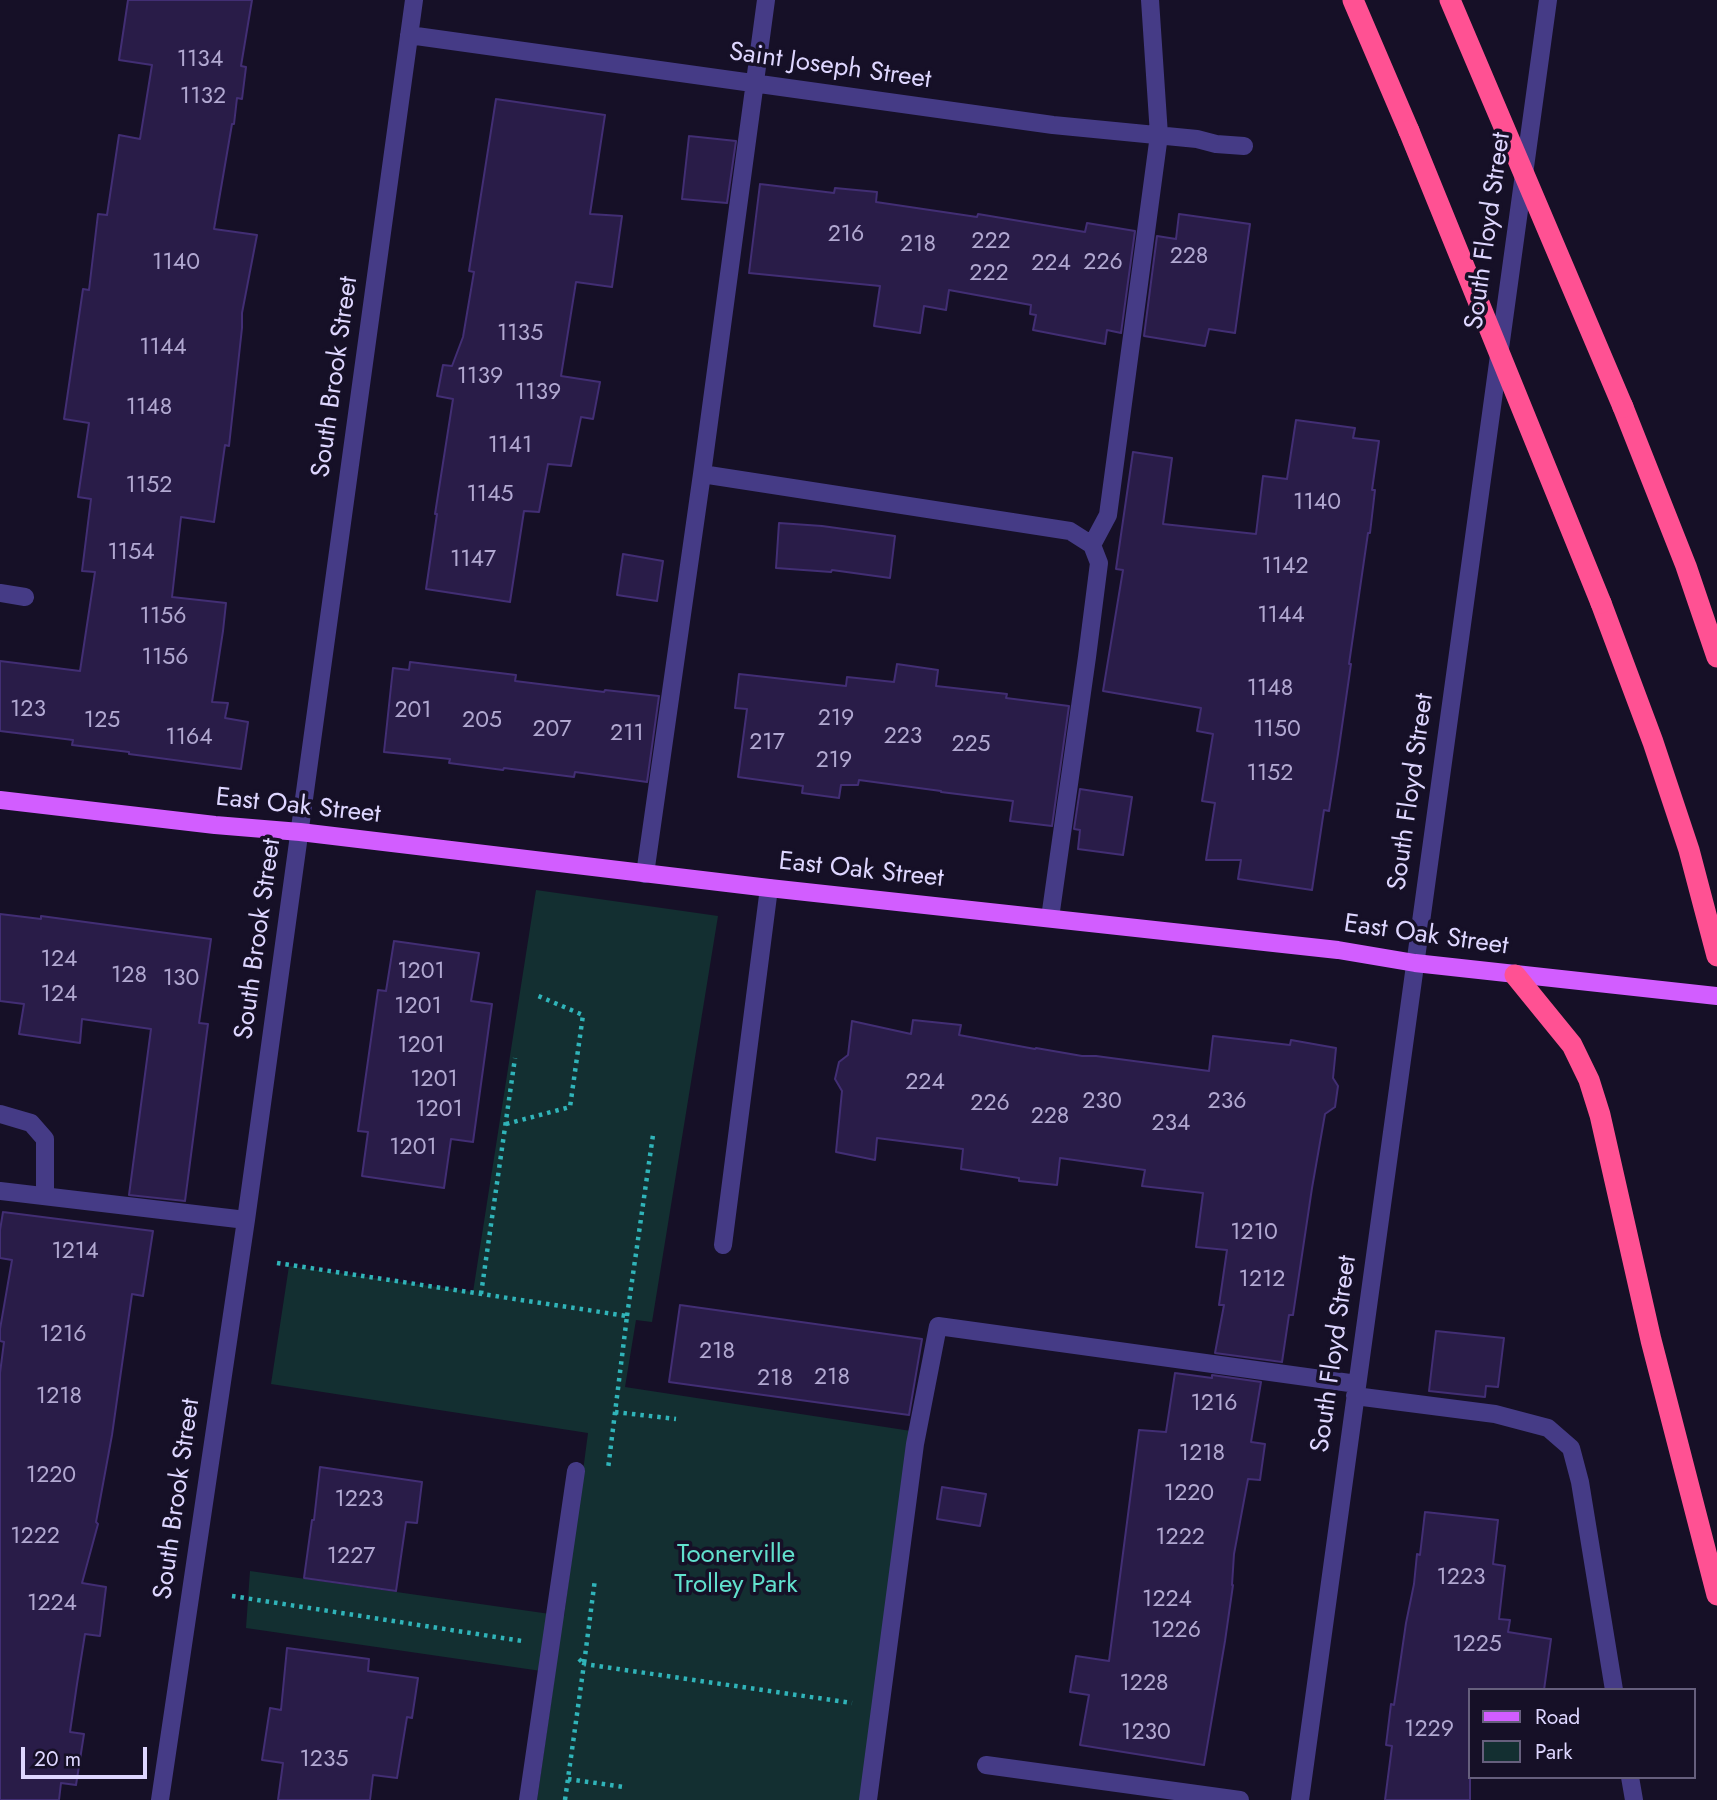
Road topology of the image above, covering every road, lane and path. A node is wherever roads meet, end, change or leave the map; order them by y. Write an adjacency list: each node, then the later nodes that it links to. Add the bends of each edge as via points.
1 (414, 0): 7 (street, South Brook Street)
2 (766, 0): 8 (street)
3 (1150, 0): 9 (street)
4 (1353, 0): 21 (highway, bridge, via 1601,603 1689,850)
5 (1450, 0): 15 (highway, bridge, via 1623,407)
6 (1548, 0): 22 (street, South Floyd Street)
7 (409, 35): 8 (street, Saint Joseph Street); 17 (street, South Brook Street)
8 (755, 83): 9 (street, Saint Joseph Street, via 1053,125); 11 (street)
9 (1159, 135): 10 (street, Saint Joseph Street); 12 (street, via 1108,515)
10 (1244, 146)
11 (702, 474): 12 (street, via 1070,531); 18 (street)
12 (1092, 545): 20 (street, via 1099,563)
13 (0, 593): 14 (street)
14 (26, 597)
15 (1717, 657)
16 (0, 800): 17 (main road, East Oak Street)
17 (300, 832): 18 (main road, East Oak Street); 32 (street, South Brook Street)
18 (645, 874): 19 (main road, East Oak Street)
19 (769, 888): 20 (main road, East Oak Street); 33 (street)
20 (1050, 918): 22 (main road, East Oak Street)
21 (1717, 956)
22 (1415, 963): 23 (main road, East Oak Street); 37 (street, South Floyd Street)
23 (1515, 975): 25 (main road, East Oak Street); 43 (highway, via 1572,1045 1589,1080)
24 (536, 995): 28 (path, via 583,1015 570,1107)
25 (1717, 996)
26 (515, 1058): 28 (path)
27 (0, 1114): 31 (street, via 31,1123 45,1139)
28 (506, 1124): 35 (path)
29 (653, 1135): 36 (path)
30 (0, 1191): 31 (street)
31 (45, 1196): 32 (street)
32 (246, 1220): 53 (street, South Brook Street)
33 (723, 1245)
34 (277, 1263): 35 (path)
35 (481, 1294): 36 (path)
36 (627, 1316): 38 (path)
37 (1356, 1390): 47 (street, via 1548,1429 1571,1448); 56 (street, via 939,1326 915,1444); 58 (street, South Floyd Street)
38 (615, 1412): 39 (path); 41 (path)
39 (676, 1419)
40 (576, 1471): 45 (street)
41 (607, 1479)
42 (596, 1571): 46 (path)
43 (1717, 1595)
44 (232, 1596): 45 (path)
45 (550, 1645): 46 (path, via 565,1647); 54 (street)
46 (584, 1664): 48 (path); 50 (path)
47 (1614, 1688)
48 (861, 1704)
49 (986, 1765): 57 (street)
50 (568, 1779): 52 (path); 55 (path)
51 (1630, 1779): 59 (street)
52 (624, 1787)
53 (160, 1800)
54 (528, 1800)
55 (565, 1800)
56 (868, 1800)
57 (1240, 1800)
58 (1300, 1800)
59 (1634, 1800)

